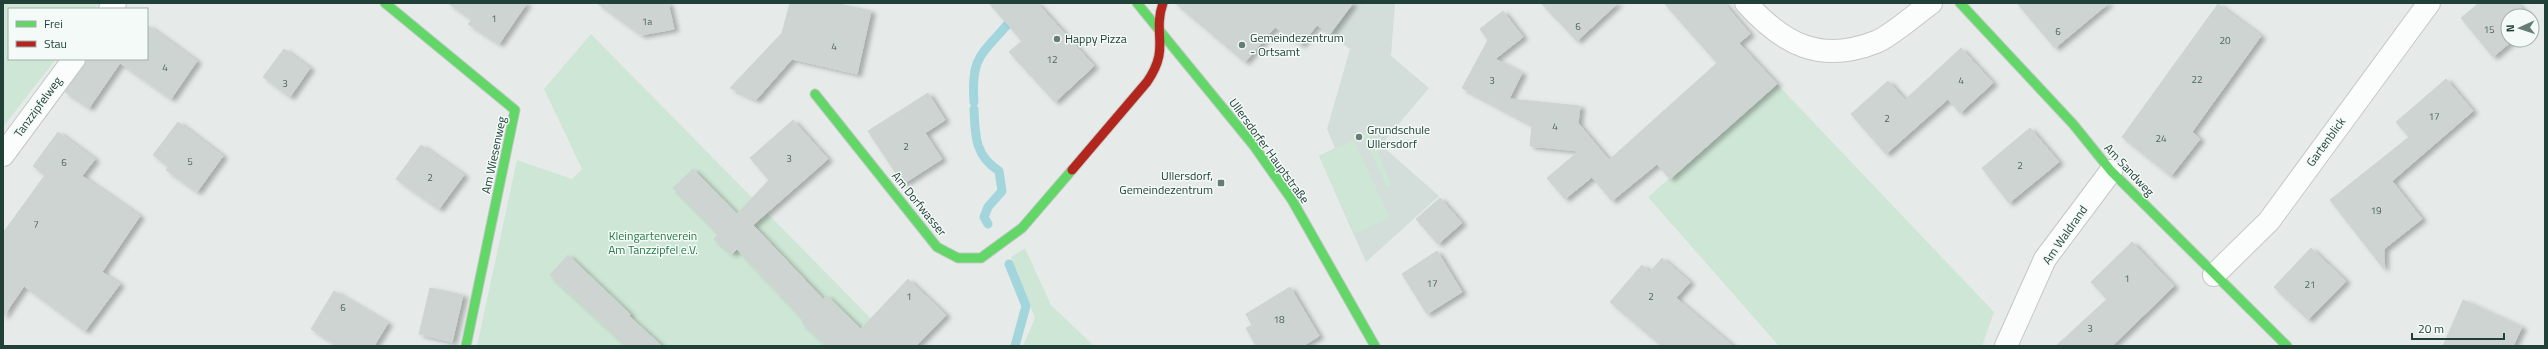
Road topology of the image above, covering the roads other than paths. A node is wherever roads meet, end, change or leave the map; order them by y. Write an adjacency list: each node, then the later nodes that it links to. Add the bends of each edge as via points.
1 (385, 3): 14 (street, Am Wiesenweg, via 515,110)
2 (1137, 3): 8 (street, Ullersdorfer Hauptstraße)
3 (1163, 3): 8 (street, Am Dorfwasser)
4 (1746, 3): 5 (street, via 1783,37 1806,49 1840,50 1877,42)
5 (1931, 3)
6 (1960, 3): 12 (street, Am Sandweg, via 2073,124)
7 (2429, 3): 13 (street, Gartenblick, via 2268,221)
8 (1158, 29): 10 (street, Am Dorfwasser, via 1161,50 1156,68 1147,82 1022,228 981,258 958,258 937,247); 15 (street, Ullersdorfer Hauptstraße, via 1254,146 1292,200)
9 (73, 60): 11 (street, Tanzzipfelweg)
10 (815, 94)
11 (3, 156)
12 (2111, 172): 13 (street, Am Sandweg); 16 (street, Am Waldrand, via 2046,259)
13 (2214, 275): 17 (street, Am Sandweg)
14 (466, 346)
15 (1375, 346)
16 (2006, 346)
17 (2287, 346)

